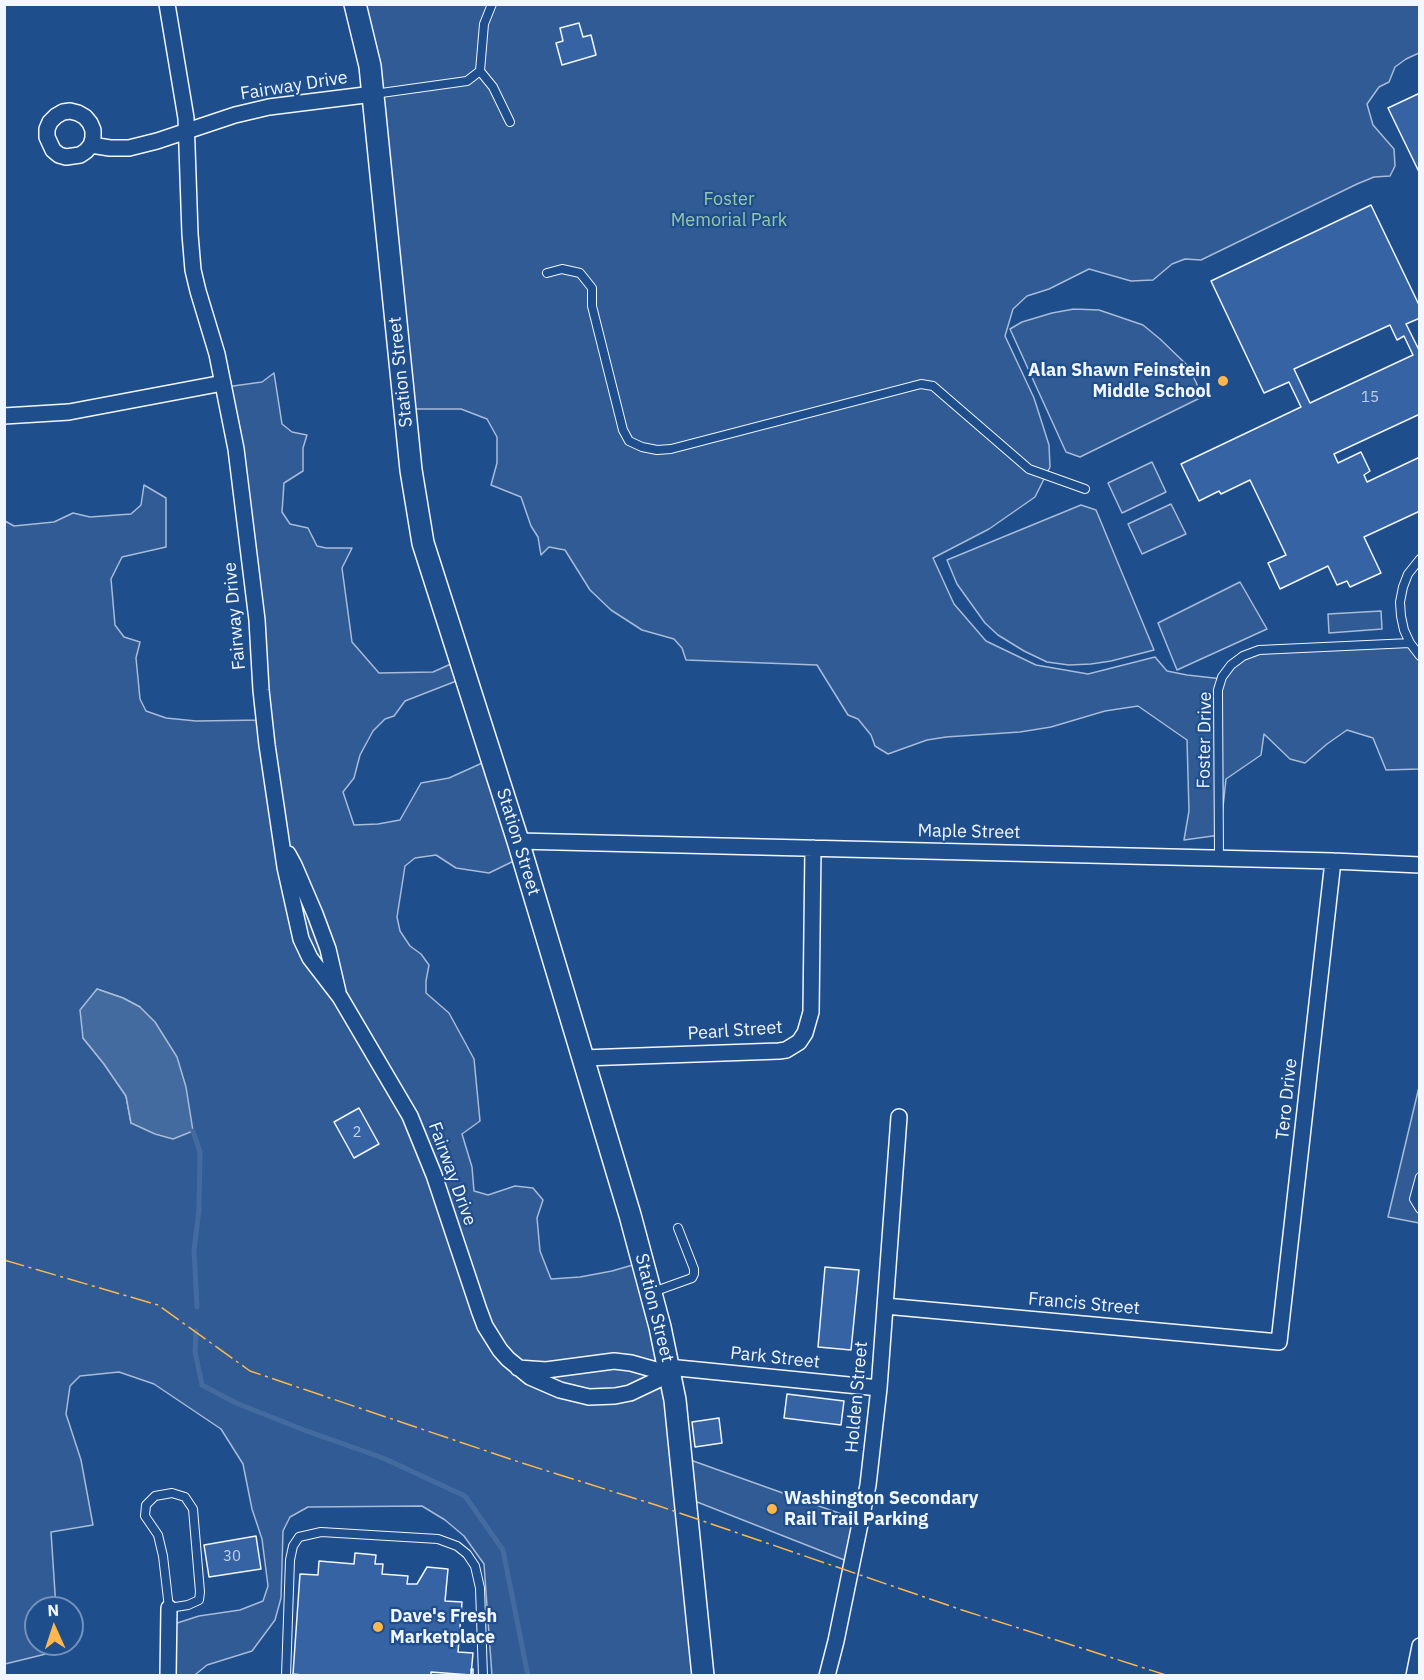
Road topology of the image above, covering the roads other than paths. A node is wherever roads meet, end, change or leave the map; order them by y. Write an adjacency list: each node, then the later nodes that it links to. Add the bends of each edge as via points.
1 (167, 4): 7 (street, Fairway Drive)
2 (355, 4): 5 (street, Station Street)
3 (492, 4): 4 (lane, via 484,24)
4 (480, 71): 5 (lane, via 467,81); 6 (lane, via 493,87)
5 (373, 94): 7 (street, Fairway Drive, via 269,107); 16 (street, Station Street, via 411,470 423,543)
6 (510, 122)
7 (187, 130): 8 (street, Fairway Drive, via 143,145); 10 (street, Fairway Drive, via 193,270)
8 (91, 145)
9 (547, 273): 12 (lane, via 562,269 580,273 591,288 623,430 628,441 642,447 671,449 921,384 933,386 1029,469)
10 (223, 383): 11 (street, via 69,412); 17 (street, Fairway Drive, via 236,449 257,620 267,745)
11 (4, 416)
12 (1085, 489)
13 (1419, 559): 14 (lane, via 1402,587 1400,602)
14 (1410, 644): 15 (lane); 19 (lane, Foster Drive, via 1259,650 1231,665 1218,690)
15 (1419, 656)
16 (518, 840): 18 (street, Maple Street); 23 (street, Station Street)
17 (283, 846): 22 (street, Fairway Drive, via 315,914); 22 (street, Fairway Drive, via 301,939 310,958)
18 (813, 848): 19 (street, Maple Street); 23 (street, Pearl Street, via 811,1012 799,1042 778,1051)
19 (1219, 858): 20 (street, Maple Street)
20 (1333, 861): 21 (street, Maple Street); 30 (street, Tero Drive)
21 (1419, 865)
22 (340, 997): 31 (street, Fairway Drive, via 414,1125 485,1326 500,1350)
23 (584, 1058): 28 (street, Station Street)
24 (899, 1117): 29 (street, Holden Street)
25 (1419, 1177): 26 (lane, via 1414,1199)
26 (1419, 1209)
27 (678, 1228): 28 (lane, via 694,1274)
28 (651, 1293): 32 (street, Station Street)
29 (885, 1306): 30 (street, Francis Street); 33 (street, Holden Street)
30 (1279, 1342)
31 (518, 1368): 32 (street, via 546,1370 614,1361); 32 (street, Fairway Drive, via 548,1386 589,1397 630,1393)
32 (669, 1371): 33 (street, Park Street); 39 (street, Station Street, via 680,1440)
33 (879, 1388): 40 (street, Holden Street, via 868,1485)
34 (169, 1608): 34 (lane, via 161,1546 145,1516 146,1505 155,1496 172,1493 185,1497 193,1509 200,1592 199,1600); 36 (street)
35 (1419, 1646): 41 (street)
36 (168, 1676)
37 (286, 1676): 38 (lane, via 293,1546 300,1537 321,1532 438,1539 467,1554 475,1566 480,1588)
38 (483, 1676)
39 (703, 1676)
40 (827, 1676)
41 (1414, 1676)

